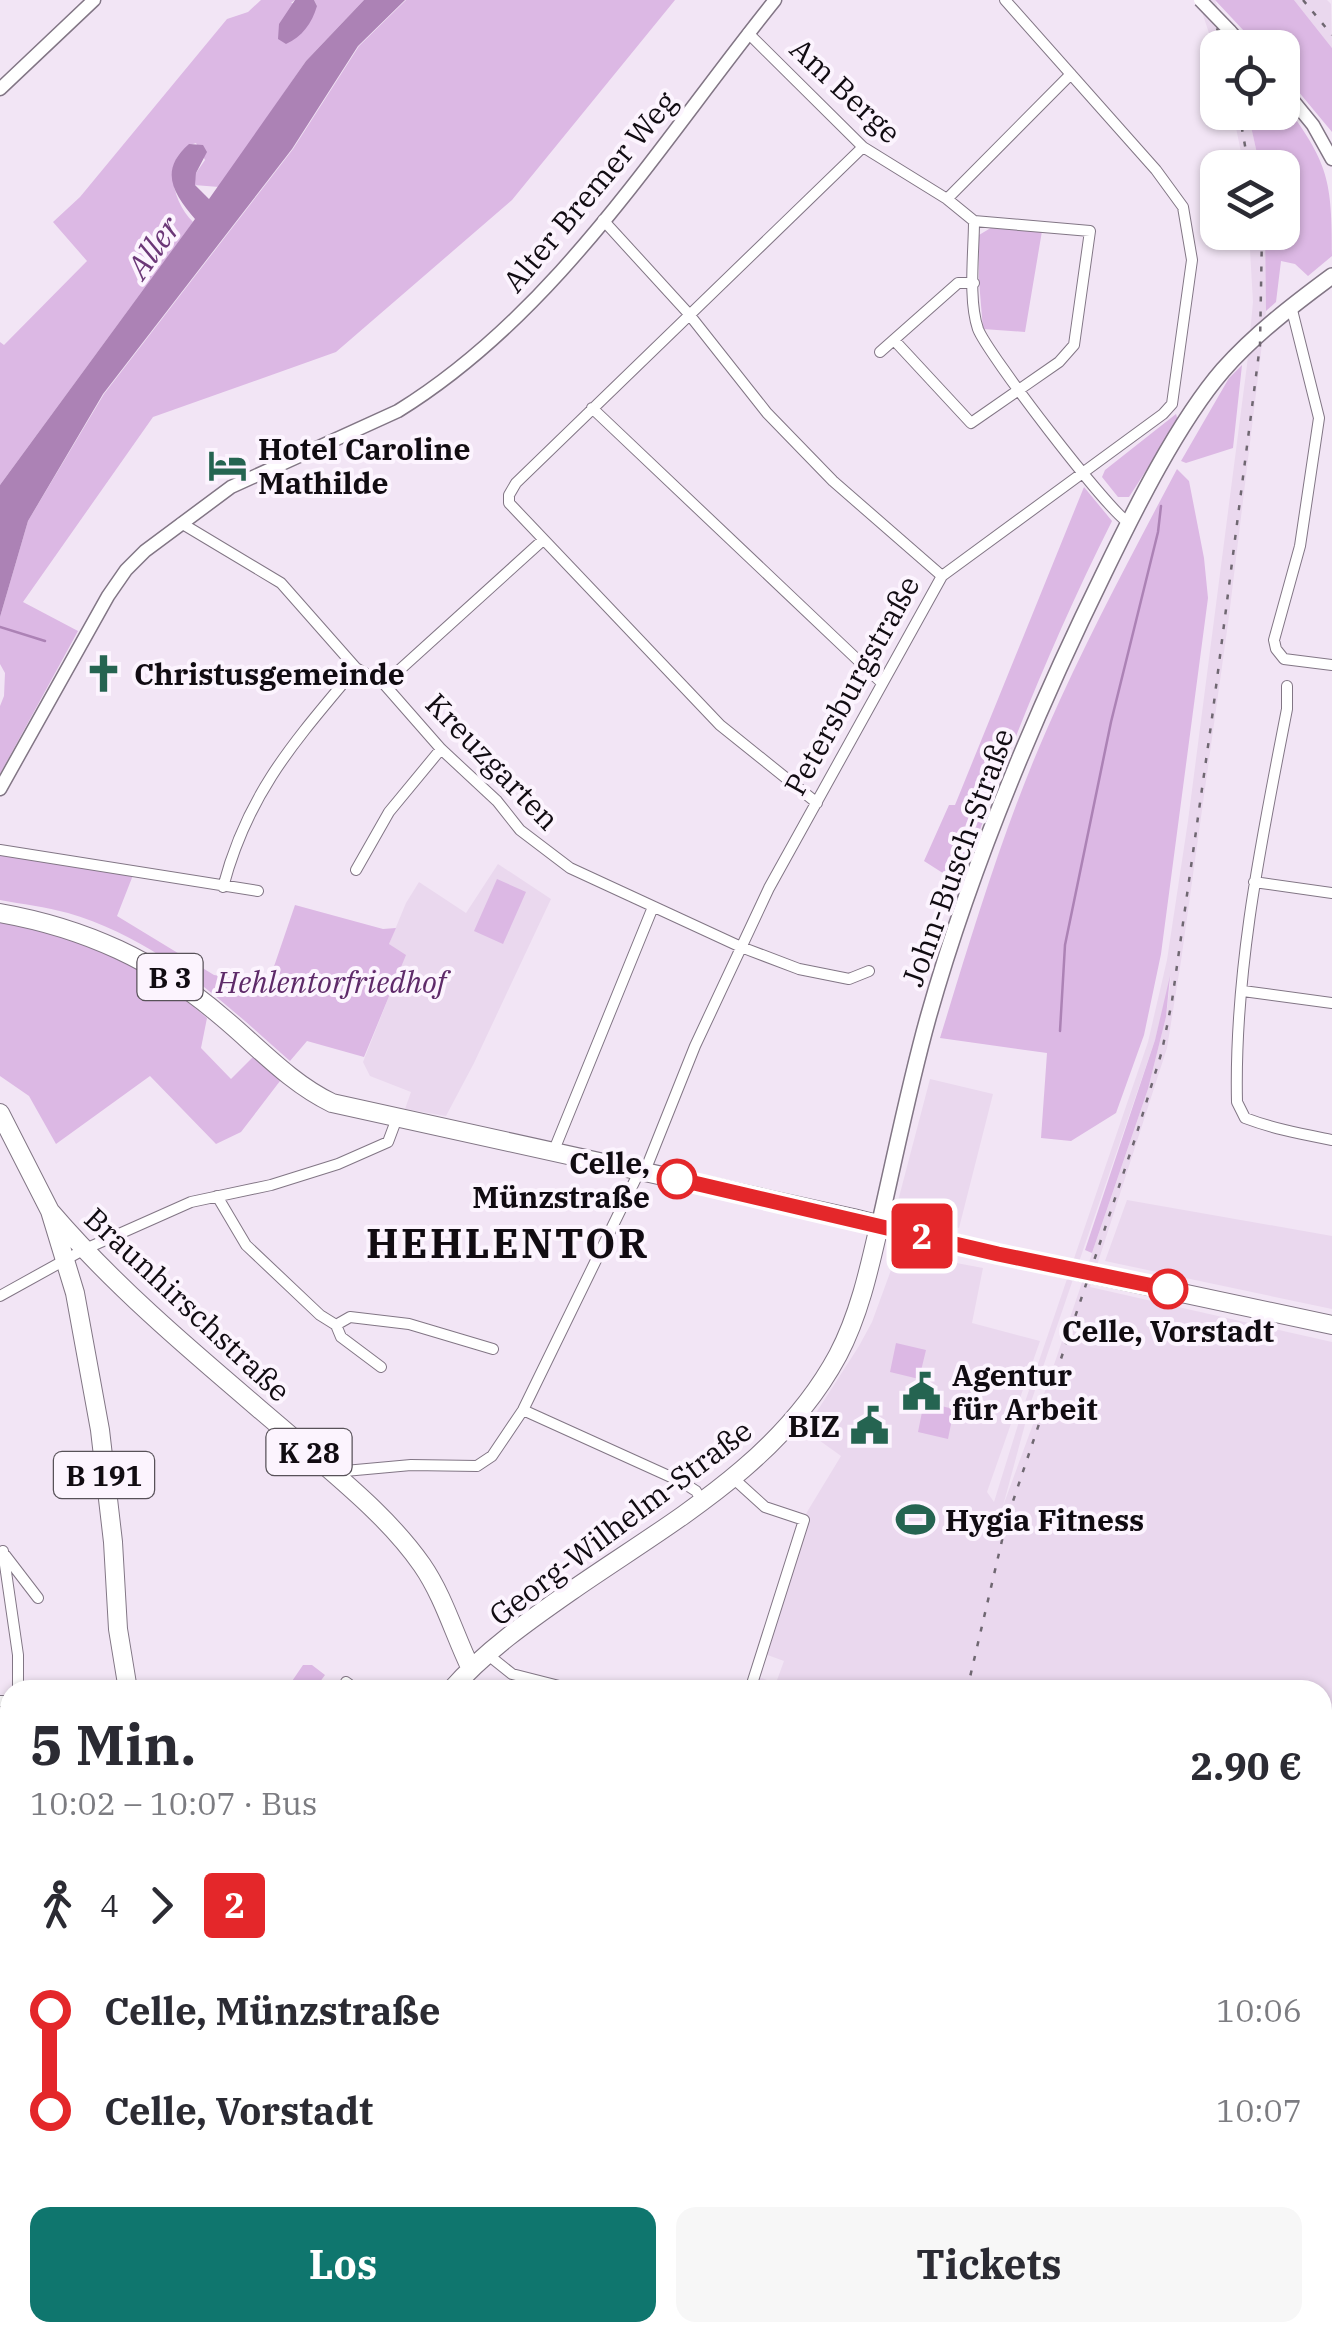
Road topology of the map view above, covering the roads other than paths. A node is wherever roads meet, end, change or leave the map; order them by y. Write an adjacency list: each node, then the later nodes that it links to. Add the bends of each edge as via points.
1 (94, 0): 8 (street)
2 (775, 0): 6 (street, Alter Bremer Weg)
3 (1005, 0): 7 (street, Petersburgstraße)
4 (1200, 0): 5 (street, bridge)
5 (1228, 30)
6 (748, 33): 10 (street, Am Berge); 13 (street, Alter Bremer Weg)
7 (1071, 74): 12 (street); 23 (street, Petersburgstraße, via 1176,196 1192,260 1172,404)
8 (0, 89)
9 (1300, 109): 11 (street)
10 (863, 147): 12 (street, Am Berge); 18 (street)
11 (1332, 159)
12 (947, 199): 14 (street, Am Berge)
13 (603, 220): 18 (street); 24 (street, Alter Bremer Weg, via 554,282 420,398 231,487)
14 (974, 221): 16 (street); 21 (street, via 1090,230 1074,345)
15 (1332, 276): 17 (main road)
16 (974, 283): 19 (street, via 958,282); 21 (street, via 978,329)
17 (1291, 306): 25 (main road, via 1212,384); 28 (street, via 1319,418 1300,546 1274,640 1290,662)
18 (688, 313): 22 (street); 27 (street, via 767,414)
19 (894, 340): 20 (street); 21 (street, via 970,423)
20 (880, 352)
21 (1020, 388): 23 (street)
22 (592, 408): 26 (street, via 509,495 509,504); 30 (street)
23 (1083, 473): 25 (street); 27 (street, Petersburgstraße)
24 (180, 523): 29 (street, Kreuzgarten, via 281,583); 34 (street, Alter Bremer Weg, via 126,570 108,596)
25 (1129, 523): 55 (main road, John-Busch-Straße, via 1049,689 973,880 928,1018)
26 (544, 540): 31 (street); 35 (street, via 720,725)
27 (942, 576): 30 (street, Petersburgstraße)
28 (1332, 665)
29 (356, 668): 31 (street, Kreuzgarten); 39 (street, via 264,784 244,821)
30 (882, 683): 35 (street, Petersburgstraße)
31 (384, 684): 33 (street, Kreuzgarten)
32 (1287, 686): 38 (street)
33 (442, 749): 37 (street, via 389,812); 42 (street, Kreuzgarten, via 533,843 570,868)
34 (0, 789)
35 (817, 802): 44 (street, Petersburgstraße)
36 (0, 850): 39 (street)
37 (356, 870)
38 (1254, 882): 41 (street); 46 (street)
39 (223, 888): 40 (street)
40 (258, 891)
41 (1332, 893)
42 (654, 906): 44 (street, Kreuzgarten); 51 (street)
43 (0, 913): 49 (main road, B 3, via 60,925 114,946 188,988 313,1093)
44 (741, 947): 45 (street, Kreuzgarten, via 849,979); 52 (street, Petersburgstraße)
45 (869, 971)
46 (1242, 991): 47 (street); 50 (street, via 1240,1111 1268,1126)
47 (1332, 1002)
48 (0, 1113): 54 (main road, B 191)
49 (396, 1118): 51 (main road, B 3); 53 (street, via 388,1142 371,1150 271,1186)
50 (1332, 1140)
51 (554, 1150): 52 (main road, B 3)
52 (642, 1171): 55 (main road, B 3); 65 (street, Petersburgstraße)
53 (216, 1196): 56 (street); 61 (street, via 246,1244)
54 (50, 1211): 56 (main road, Braunhirschstraße); 57 (main road, B 191)
55 (879, 1226): 62 (main road, B 3); 67 (main road, Georg-Wilhelm-Straße, via 849,1331 824,1379 786,1429)
56 (83, 1250): 57 (street); 58 (main road, Braunhirschstraße)
57 (66, 1261): 59 (main road, B 191); 60 (street)
58 (102, 1269): 59 (main road, via 81,1275); 66 (main road, Braunhirschstraße / K 28)
59 (75, 1293): 74 (main road, B 191, via 100,1430)
60 (0, 1296)
61 (336, 1325): 63 (street, via 350,1317 410,1324); 64 (street, via 341,1337)
62 (1332, 1325)
63 (493, 1349)
64 (381, 1367)
65 (522, 1410): 66 (street, Petersburgstraße, via 500,1447 476,1466); 68 (street, via 682,1482)
66 (332, 1472): 72 (main road, Braunhirschstraße / K 28, via 422,1565)
67 (733, 1478): 68 (main road, Georg-Wilhelm-Straße); 77 (street, via 765,1508 804,1520)
68 (702, 1501): 71 (main road, Georg-Wilhelm-Straße)
69 (1, 1549): 70 (street); 73 (street)
70 (38, 1598)
71 (487, 1654): 72 (main road, Georg-Wilhelm-Straße); 76 (street, via 512,1674)
72 (471, 1669): 75 (main road, Georg-Wilhelm-Straße)
73 (18, 1680)
74 (126, 1680)
75 (461, 1680)
76 (536, 1680)
77 (753, 1680)

